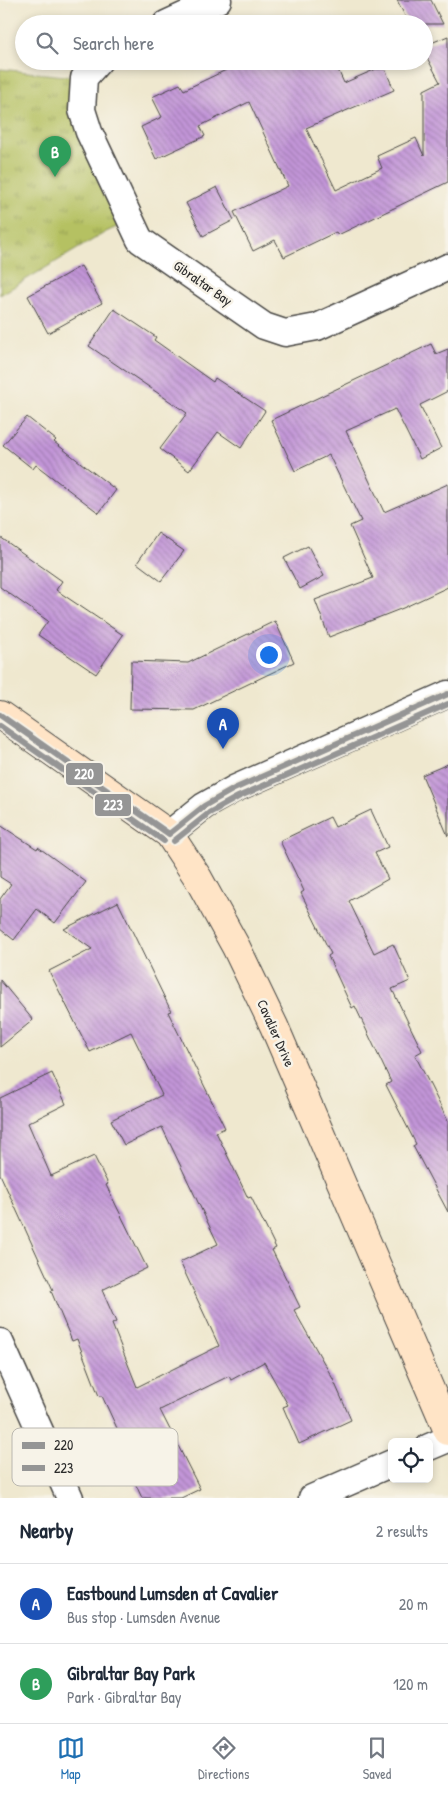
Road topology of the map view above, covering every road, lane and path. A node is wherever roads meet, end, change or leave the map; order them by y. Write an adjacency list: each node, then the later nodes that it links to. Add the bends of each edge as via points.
1 (218, 0): 2 (street)
2 (186, 15)
3 (91, 70): 4 (street, Gibraltar Bay, via 84,78 82,110 140,240 264,326 285,333 317,327)
4 (448, 267)
5 (448, 694): 7 (street, via 234,789 204,806)
6 (0, 714): 7 (street, Cavalier Drive)
7 (169, 834): 10 (street, Cavalier Drive, via 198,878 236,947 274,1026)
8 (0, 1342): 9 (street)
9 (39, 1428)
10 (448, 1430)
11 (448, 1439): 12 (street)
12 (433, 1445)
13 (388, 1465): 16 (street)
14 (65, 1486): 15 (street)
15 (70, 1498)
16 (312, 1498)

